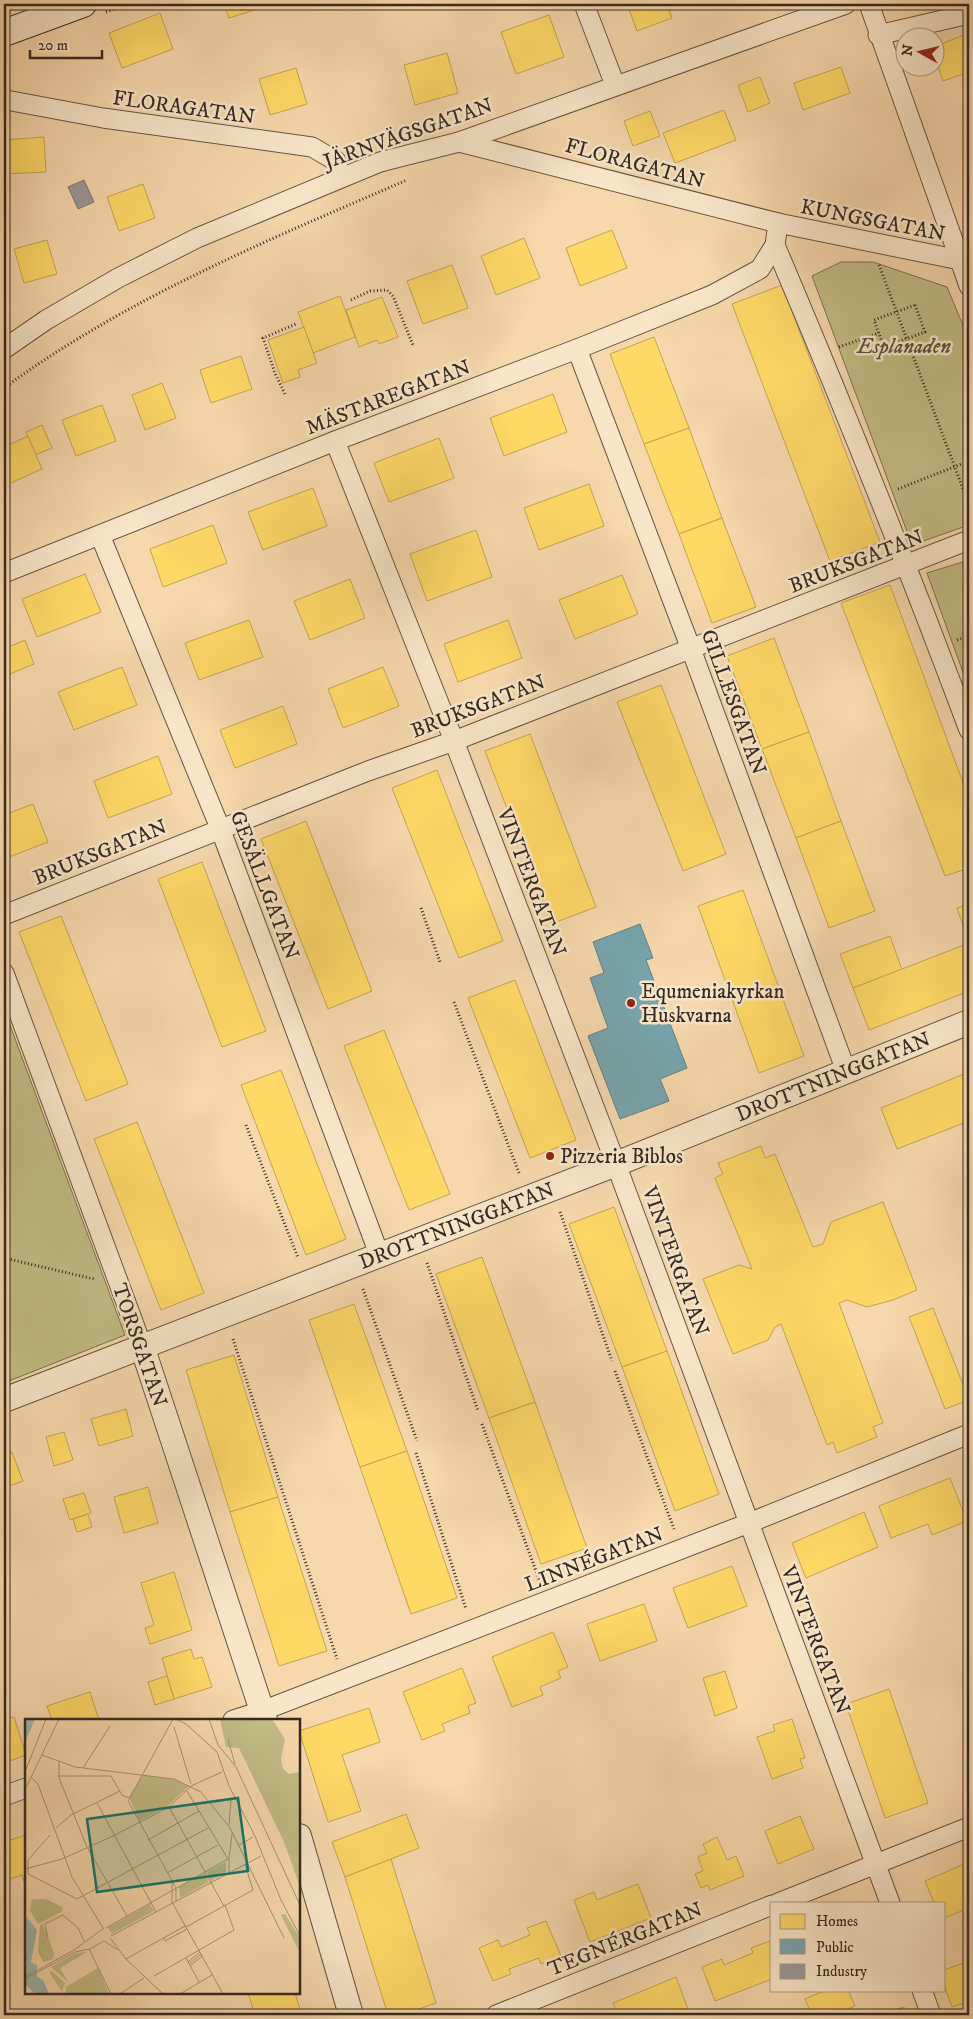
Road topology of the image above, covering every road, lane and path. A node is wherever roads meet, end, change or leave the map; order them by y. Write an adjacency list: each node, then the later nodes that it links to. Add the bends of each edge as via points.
1 (83, 4): 6 (main road)
2 (584, 4): 8 (street)
3 (846, 4): 8 (street, JÄRNVÄGSGATAN)
4 (869, 4): 7 (street, KUNGSGATAN)
5 (969, 14): 7 (street)
6 (4, 33)
7 (878, 35): 16 (street, KUNGSGATAN)
8 (615, 85): 10 (street, JÄRNVÄGSGATAN)
9 (6, 100): 11 (street, FLORAGATAN, via 103,118 312,147 336,161)
10 (459, 142): 11 (street, JÄRNVÄGSGATAN, via 380,162); 13 (street, FLORAGATAN)
11 (341, 178): 24 (street, JÄRNVÄGSGATAN, via 197,238 126,273)
12 (408, 179): 27 (path, via 163,290 39,362)
13 (778, 223): 14 (street, KUNGSGATAN); 15 (street)
14 (871, 242): 16 (street, KUNGSGATAN); 19 (path)
15 (775, 245): 25 (street, MÄSTAREGATAN, via 760,269 712,296); 26 (street)
16 (960, 260): 17 (street, KUNGSGATAN)
17 (969, 286)
18 (351, 300): 23 (path, via 370,291 387,290 393,296)
19 (897, 311): 21 (path, via 874,320); 22 (path); 22 (path, via 915,304 925,332)
20 (296, 324): 28 (path, via 263,338 274,373)
21 (879, 333): 22 (path, via 884,348); 26 (path)
22 (907, 339): 31 (path)
23 (413, 345)
24 (4, 349)
25 (577, 349): 29 (street, MÄSTAREGATAN); 38 (street, GILLESGATAN)
26 (822, 354): 32 (street)
27 (4, 388)
28 (285, 394)
29 (335, 441): 34 (street, MÄSTAREGATAN); 40 (street, VINTERGATAN)
30 (969, 461): 31 (path)
31 (955, 466): 32 (path); 33 (path)
32 (879, 496): 36 (street)
33 (969, 505)
34 (100, 535): 37 (street, MÄSTAREGATAN); 41 (street, GESÄLLGATAN)
35 (969, 540): 36 (street, BRUKSGATAN)
36 (907, 565): 38 (street, BRUKSGATAN); 39 (street)
37 (4, 573)
38 (691, 649): 40 (street, BRUKSGATAN); 48 (street, GILLESGATAN)
39 (969, 730)
40 (454, 740): 41 (street, BRUKSGATAN); 50 (street, VINTERGATAN)
41 (220, 828): 43 (street, BRUKSGATAN); 53 (street, GESÄLLGATAN)
42 (421, 908): 44 (path)
43 (4, 915)
44 (440, 962)
45 (4, 973): 60 (street, TORSGATAN)
46 (454, 1002): 51 (path)
47 (967, 1023): 48 (street, DROTTNINGGATAN)
48 (846, 1071): 50 (street, DROTTNINGGATAN)
49 (246, 1125): 55 (path)
50 (616, 1164): 53 (street, DROTTNINGGATAN); 69 (street, VINTERGATAN)
51 (519, 1173)
52 (560, 1212): 61 (path)
53 (379, 1254): 60 (street, DROTTNINGGATAN)
54 (4, 1258): 57 (path)
55 (298, 1258)
56 (427, 1263): 64 (path)
57 (98, 1280)
58 (363, 1289): 67 (path)
59 (233, 1339): 73 (path)
60 (142, 1346): 63 (street, DROTTNINGGATAN); 74 (street, TORSGATAN)
61 (612, 1361)
62 (615, 1371): 70 (path)
63 (4, 1400)
64 (478, 1412)
65 (482, 1424): 71 (path)
66 (969, 1434): 69 (street, LINNÉGATAN)
67 (417, 1441)
68 (416, 1453): 72 (path)
69 (748, 1523): 74 (street, LINNÉGATAN); 80 (street, VINTERGATAN)
70 (674, 1530)
71 (540, 1583)
72 (467, 1612)
73 (339, 1664)
74 (264, 1716): 75 (street, LINNÉGATAN)
75 (241, 1719)
76 (25, 1788): 77 (street)
77 (4, 1796)
78 (969, 1827): 80 (street)
79 (300, 1839): 85 (street)
80 (876, 1864): 81 (street); 82 (street, VINTERGATAN)
81 (781, 1902)
82 (890, 1902)
83 (770, 1906): 86 (street, TEGNÉRGATAN)
84 (923, 1992): 87 (street)
85 (351, 2015)
86 (496, 2015)
87 (930, 2015)

